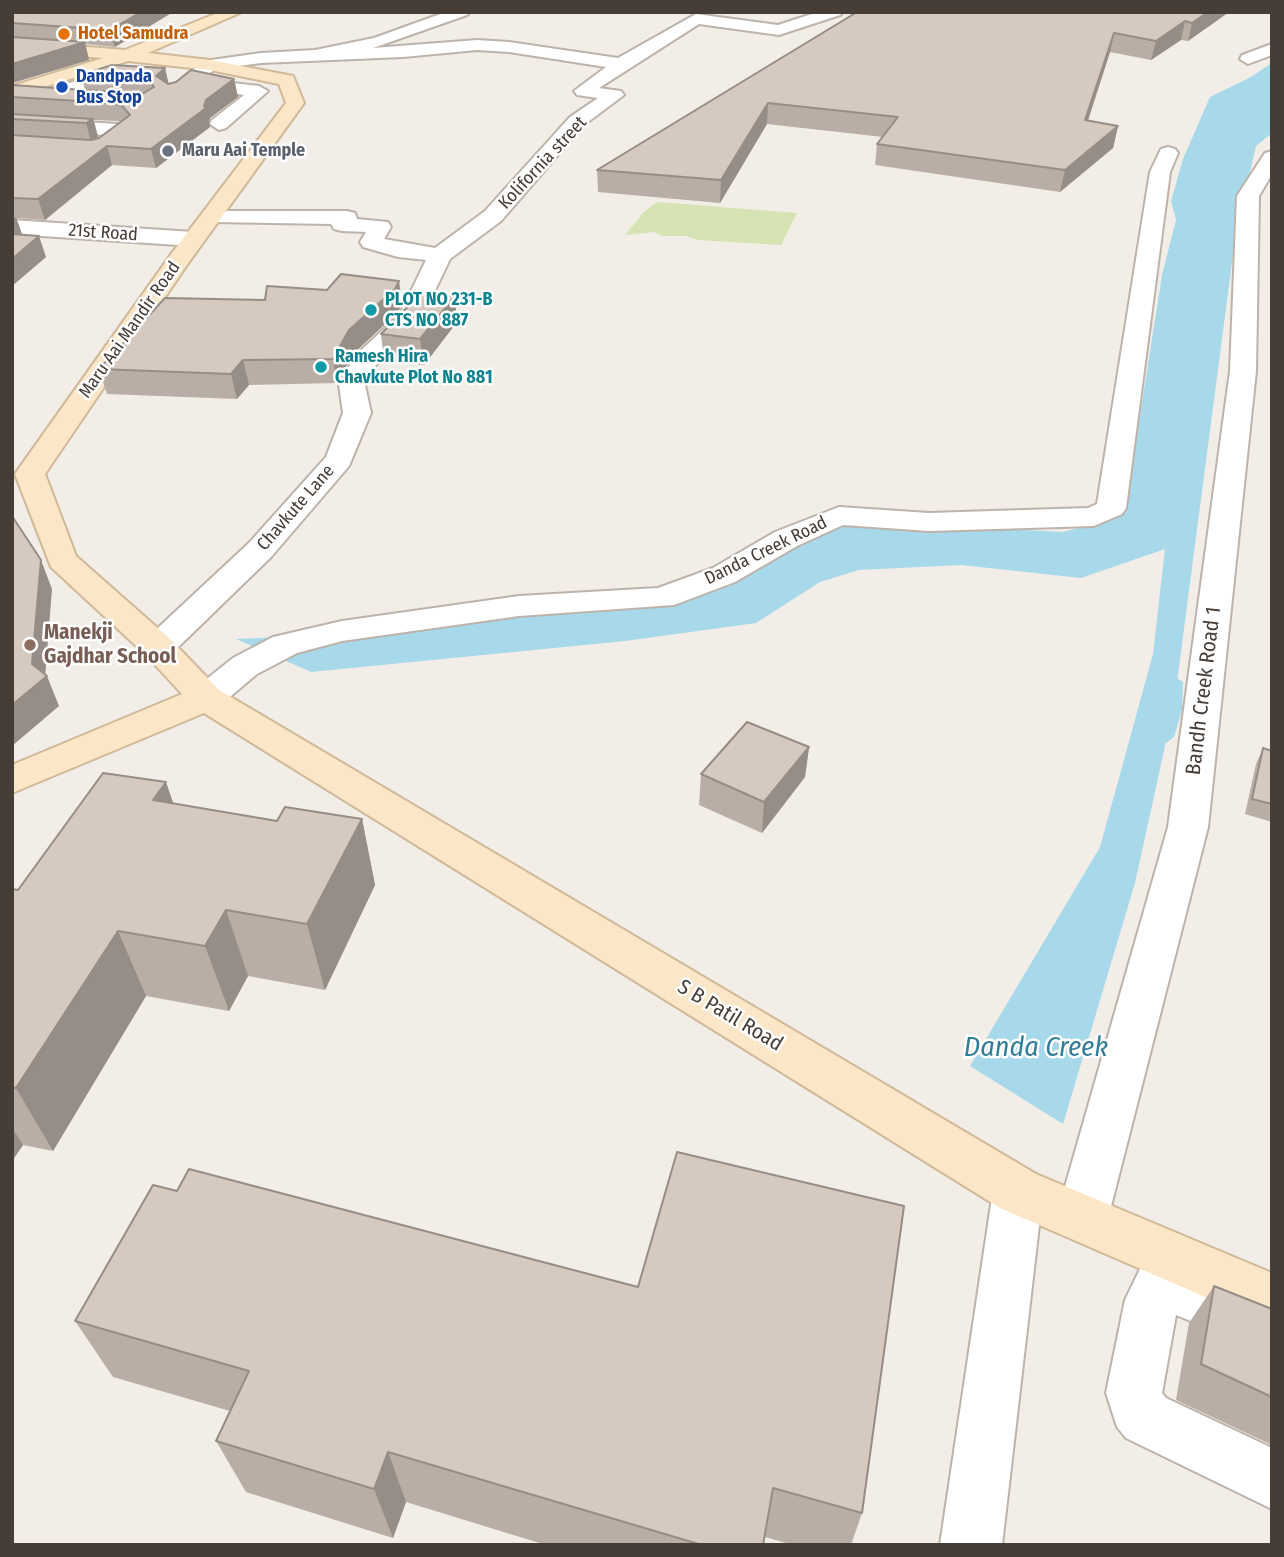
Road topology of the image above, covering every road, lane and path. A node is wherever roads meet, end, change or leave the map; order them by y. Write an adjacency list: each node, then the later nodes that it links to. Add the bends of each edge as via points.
1 (210, 12): 10 (street)
2 (234, 12): 10 (street)
3 (462, 12): 8 (street, via 378,42)
4 (835, 12): 11 (street, Kolifornia street, via 779,30 696,19)
5 (14, 46): 6 (street, Maru Aai Mandir Road)
6 (37, 47): 10 (street, Maru Aai Mandir Road); 12 (street, via 57,64)
7 (1272, 49): 9 (street)
8 (315, 55): 11 (street, via 477,45); 13 (street, via 261,58)
9 (1248, 59)
10 (125, 60): 12 (street); 13 (street, Maru Aai Mandir Road); 13 (street); 14 (street); 15 (street)
11 (621, 64): 30 (street, Kolifornia street, via 583,91 615,96 577,121 493,216)
12 (50, 72): 14 (street)
13 (205, 77): 17 (street); 18 (street); 22 (street, via 259,91); 27 (street, Maru Aai Mandir Road, via 236,70 287,80 295,103)
14 (20, 88): 15 (street); 19 (street); 20 (street)
15 (68, 90): 16 (street)
16 (118, 94)
17 (172, 94)
18 (196, 100)
19 (93, 101)
20 (12, 114)
21 (12, 122): 23 (street); 24 (street, via 122,133 93,151)
22 (219, 124)
23 (119, 127)
24 (12, 145)
25 (1168, 153): 33 (street, Danda Creek Road, via 1160,172 1111,508 1094,517 929,522 839,516 786,539 723,575 662,598 519,606 342,631 285,645 245,666)
26 (1272, 157): 36 (street, Bandh Creek Road 1, via 1248,196 1243,371 1188,827)
27 (212, 216): 29 (street, Maru Aai Mandir Road); 30 (street, via 347,218 342,224 380,227 371,242)
28 (12, 227): 29 (street, 21st Road)
29 (193, 239): 31 (street, Maru Aai Mandir Road)
30 (440, 255): 32 (street, Chavkute Lane, via 411,317 364,362 352,385 357,414 339,460 260,550)
31 (21, 474): 32 (street, Maru Aai Mandir Road, via 62,560)
32 (158, 647): 33 (street, Maru Aai Mandir Road)
33 (206, 698): 34 (street); 35 (street, S B Patil Road)
34 (12, 780)
35 (1018, 1191): 36 (street, S B Patil Road); 39 (street)
36 (1082, 1218): 37 (street, S B Patil Road)
37 (1259, 1308): 38 (street, via 1159,1287 1152,1300 1135,1393 1137,1407 1157,1425)
38 (1272, 1479)
39 (971, 1545)

